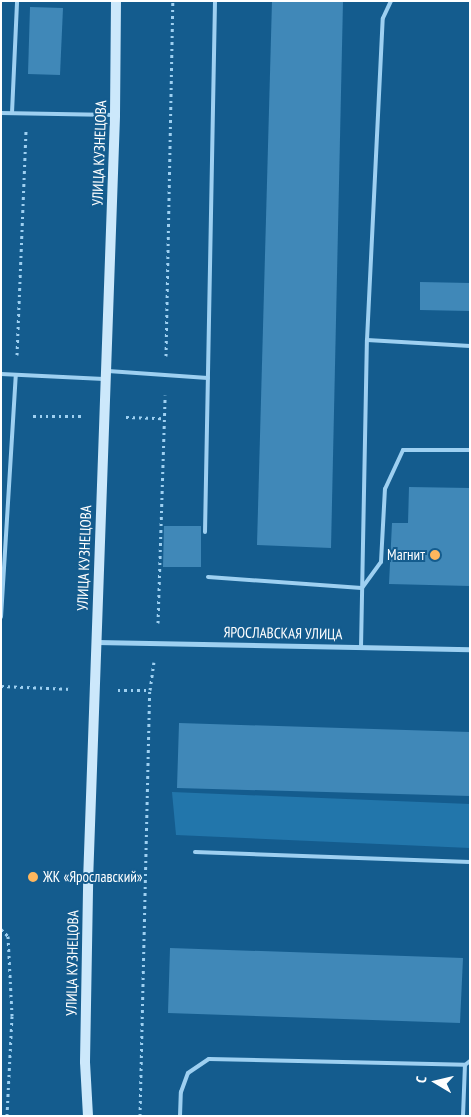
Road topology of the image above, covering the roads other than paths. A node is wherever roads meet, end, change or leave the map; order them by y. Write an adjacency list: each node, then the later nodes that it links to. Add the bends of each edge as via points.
1 (17, 1): 6 (lane)
2 (116, 1): 7 (street, УЛИЦА КУЗНЕЦОВА)
3 (215, 1): 13 (lane)
4 (391, 1): 8 (lane, via 383,18)
5 (1, 113): 6 (lane)
6 (12, 113): 7 (lane)
7 (115, 115): 12 (street, УЛИЦА КУЗНЕЦОВА)
8 (367, 340): 9 (lane); 17 (lane)
9 (470, 346)
10 (1, 374): 11 (lane)
11 (16, 375): 12 (lane); 18 (lane)
12 (106, 375): 13 (lane); 19 (street, УЛИЦА КУЗНЕЦОВА)
13 (208, 378): 15 (lane)
14 (470, 450): 17 (lane, via 403,450 385,489 381,562)
15 (206, 532)
16 (208, 577): 17 (lane)
17 (362, 588): 20 (lane)
18 (1, 617)
19 (96, 642): 20 (street, ЯРОСЛАВСКАЯ УЛИЦА); 26 (street, УЛИЦА КУЗНЕЦОВА, via 85,1062)
20 (361, 648): 21 (street, ЯРОСЛАВСКАЯ УЛИЦА)
21 (470, 649)
22 (196, 852): 23 (lane)
23 (470, 862)
24 (470, 1061): 25 (lane)
25 (465, 1065): 27 (lane, via 209,1059 188,1073 181,1092); 28 (lane)
26 (88, 1116)
27 (180, 1116)
28 (463, 1116)

